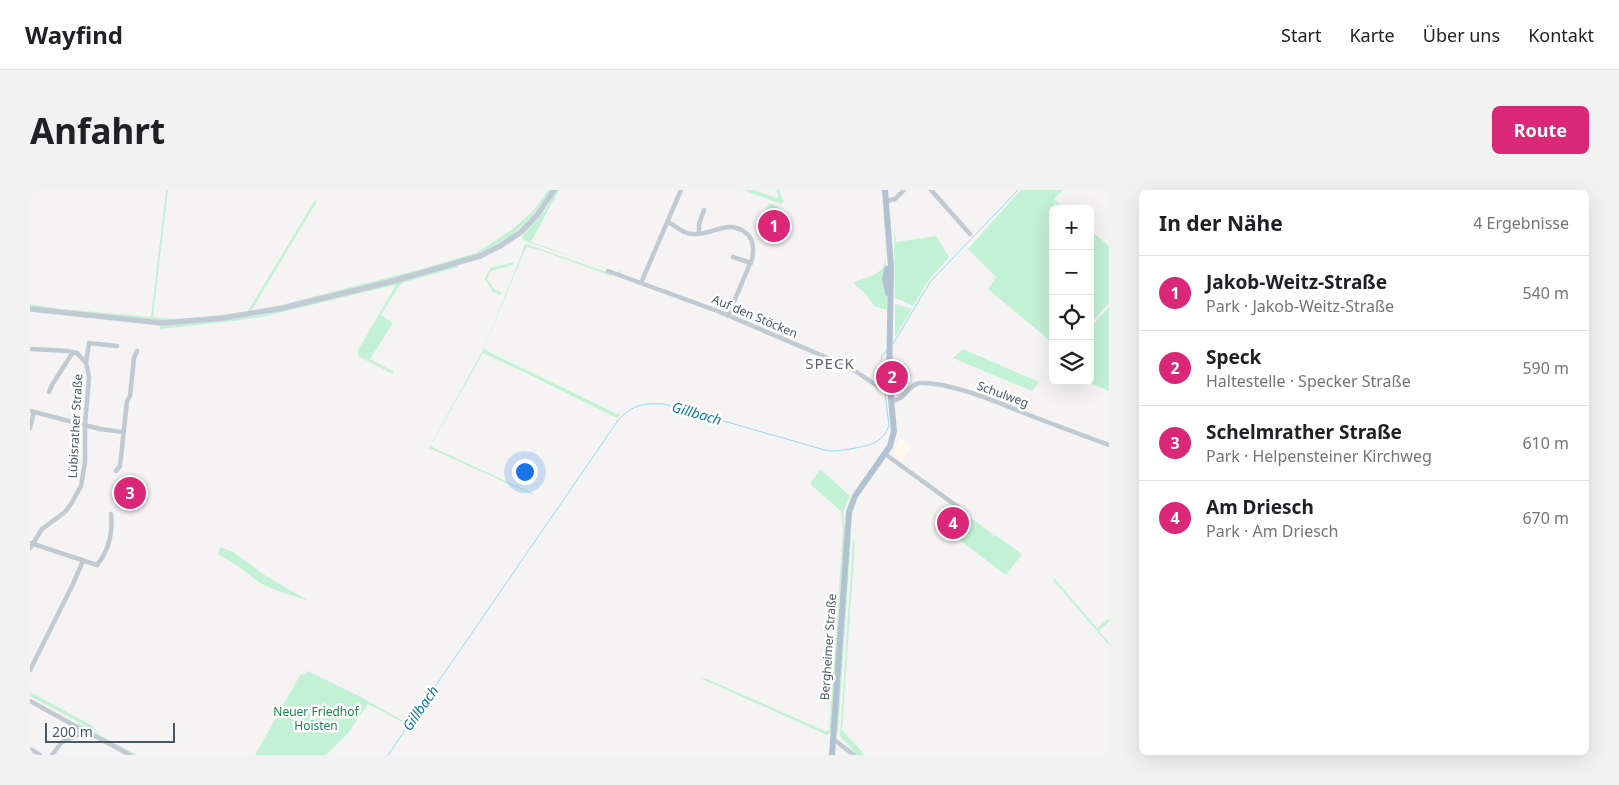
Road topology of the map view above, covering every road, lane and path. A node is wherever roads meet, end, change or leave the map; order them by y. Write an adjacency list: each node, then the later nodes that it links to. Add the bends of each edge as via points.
1 (554, 190): 15 (main road, via 521,232 480,256 283,308 223,318 162,323)
2 (681, 190): 8 (street)
3 (885, 190): 6 (main road, Bergheimer Straße)
4 (904, 190): 6 (street, via 895,199)
5 (932, 190): 10 (street)
6 (886, 201): 22 (main road, Bergheimer Straße, via 890,249 885,279 890,302)
7 (704, 210): 9 (street)
8 (668, 222): 9 (street, via 683,232); 14 (street)
9 (699, 234): 12 (street, via 723,227 739,228 752,241)
10 (970, 234)
11 (733, 257): 12 (street)
12 (751, 263): 16 (street)
13 (608, 271): 14 (street, Auf den Stöcken)
14 (641, 283): 16 (street, Auf den Stöcken)
15 (30, 309)
16 (728, 316): 22 (street, Auf den Stöcken, via 830,359 882,388)
17 (117, 346): 21 (street, via 89,343)
18 (31, 350): 20 (street)
19 (138, 351): 28 (street, via 134,358)
20 (73, 352): 21 (street, Lübisrather Straße); 23 (street, Lübisrather Straße)
21 (86, 363): 26 (street, Lübisrather Straße, via 89,377)
22 (890, 388): 24 (main road, Bergheimer Straße)
23 (49, 392)
24 (892, 401): 29 (street, Schulweg, via 917,384 952,388); 30 (main road, Bergheimer Straße, via 894,432)
25 (32, 411): 26 (street); 27 (street)
26 (85, 425): 28 (street); 34 (street, Lübisrather Straße, via 85,468 78,494 65,512 42,529)
27 (30, 428)
28 (124, 432): 31 (street, via 120,466)
29 (1109, 445)
30 (885, 454): 32 (street); 39 (main road, Bergheimer Straße, via 850,508)
31 (116, 471)
32 (965, 512)
33 (111, 514): 35 (street, via 111,539 98,564)
34 (31, 545): 35 (street)
35 (83, 561): 36 (street)
36 (30, 670)
37 (30, 701): 38 (street, via 77,727)
38 (79, 734): 42 (street, via 62,742); 43 (street, via 95,736)
39 (833, 739): 44 (main road, Bergheimer Straße); 45 (street)
40 (30, 749): 41 (street)
41 (40, 755)
42 (52, 755)
43 (130, 755)
44 (832, 755)
45 (854, 755)

